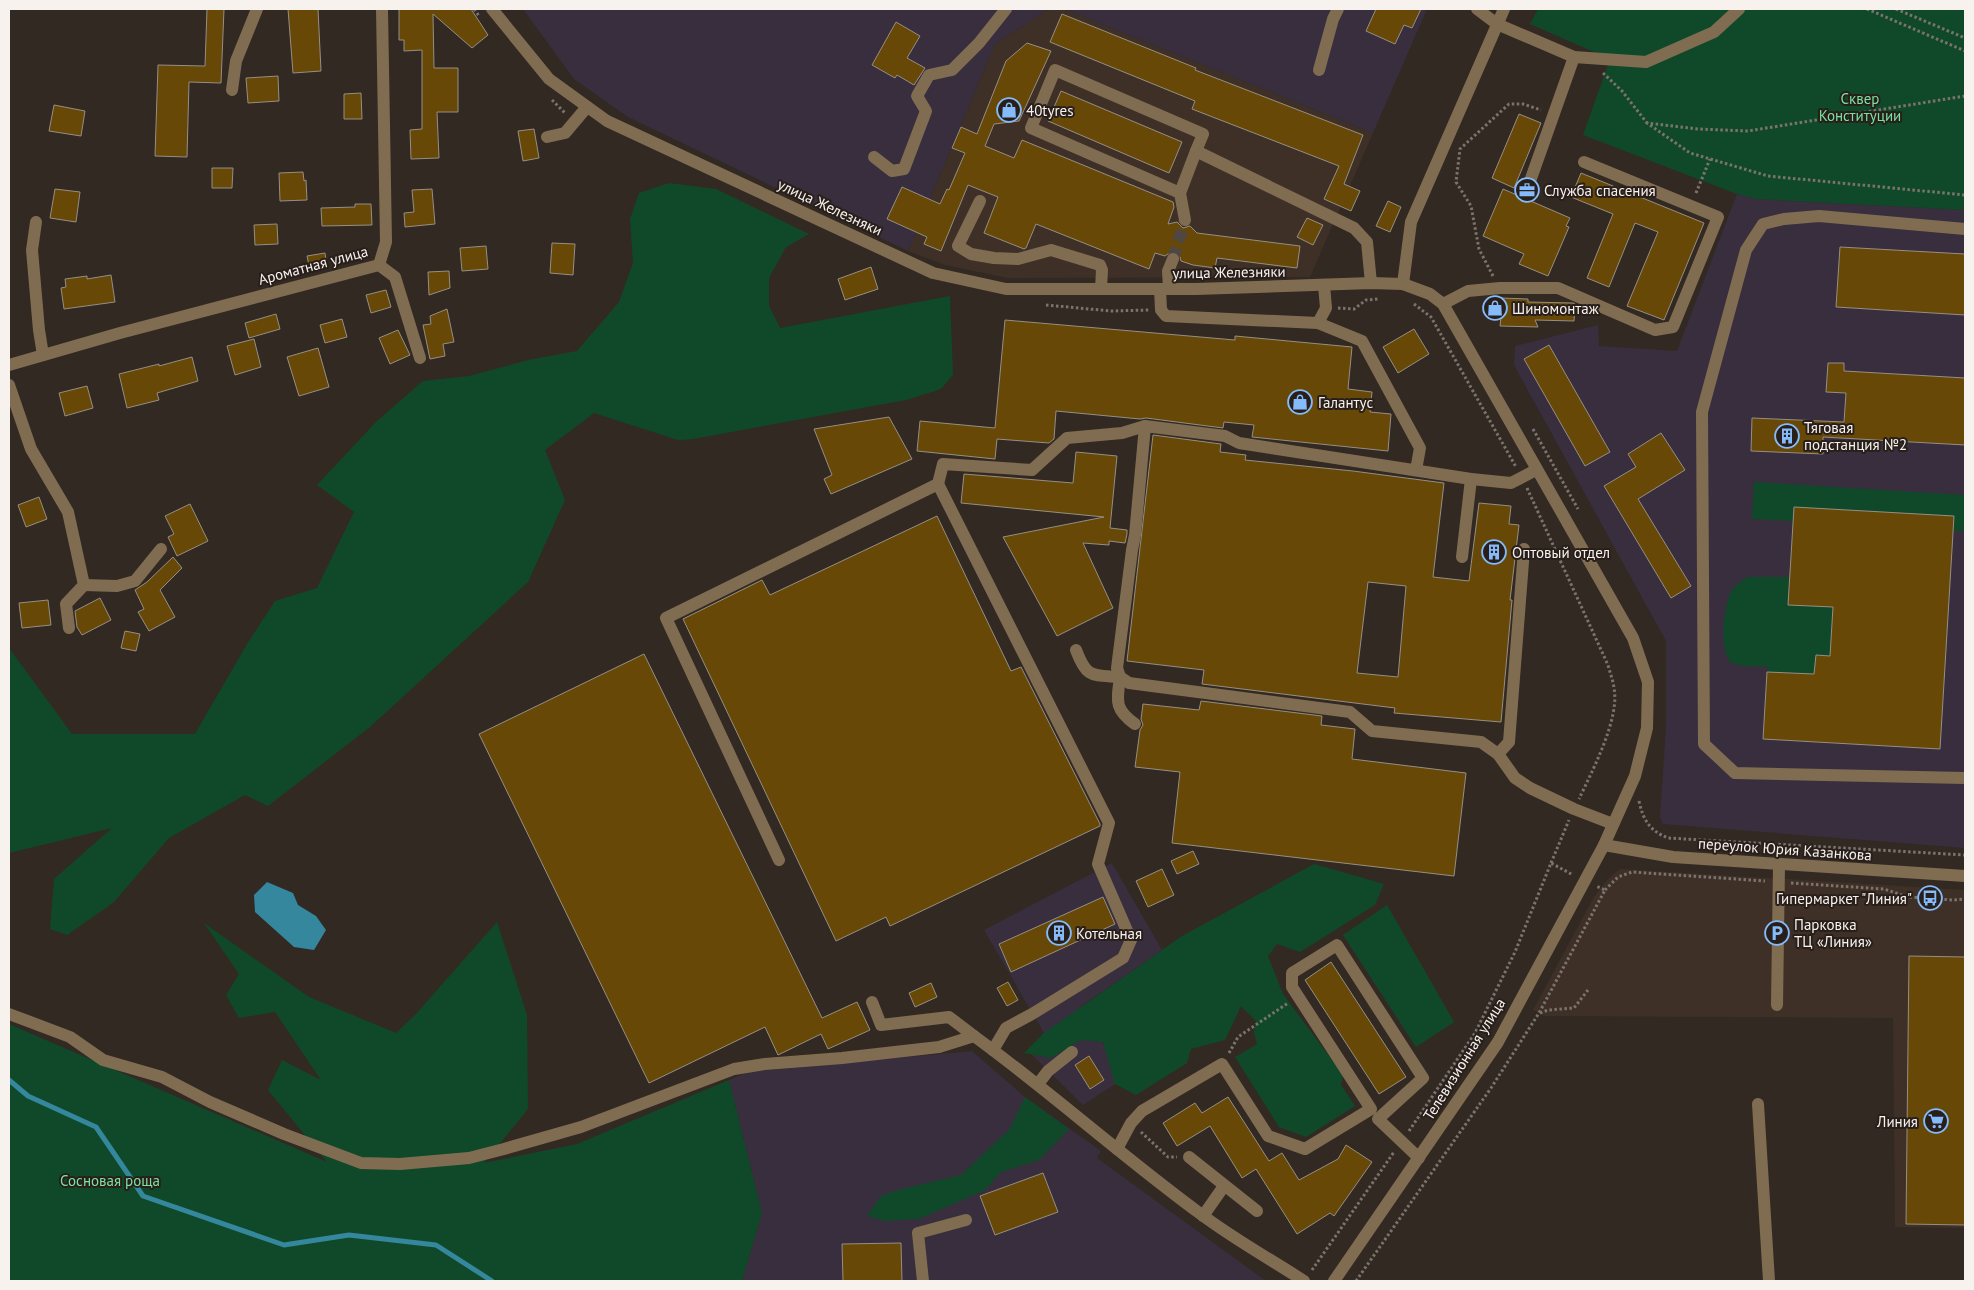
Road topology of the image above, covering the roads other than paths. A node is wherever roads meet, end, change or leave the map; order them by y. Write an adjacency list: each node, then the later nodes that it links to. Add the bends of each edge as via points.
1 (258, 9): 12 (street, via 236,61)
2 (382, 9): 25 (street, Ароматная улица, via 386,242)
3 (492, 9): 13 (street, улица Железняки, via 550,79)
4 (1006, 9): 16 (street, via 980,43 952,70 929,75 917,96 926,111 904,169 892,171)
5 (1338, 9): 11 (street)
6 (1477, 9): 9 (street)
7 (1504, 9): 9 (street)
8 (1740, 9): 10 (street, via 1714,32 1646,62)
9 (1498, 24): 10 (street); 27 (street, via 1411,222)
10 (1574, 56): 18 (street)
11 (1319, 70)
12 (232, 90)
13 (588, 107): 14 (street, via 565,133); 29 (street, улица Железняки, via 607,120 933,273 1006,289)
14 (547, 137)
15 (1196, 151): 19 (street); 19 (street, via 1203,134 1055,70 1031,128); 26 (street, via 1354,228 1368,242)
16 (874, 157)
17 (1584, 162): 31 (street, via 1718,217 1673,327 1655,330 1558,288 1468,291)
18 (1528, 187)
19 (1180, 193): 21 (street)
20 (980, 201): 29 (street, via 958,246 971,254 994,258 1018,259 1051,250 1100,266)
21 (1185, 220)
22 (36, 222): 33 (street, via 32,250)
23 (1965, 229): 51 (street, via 1819,216 1763,224 1746,250 1702,412 1704,744 1735,773)
24 (1173, 259): 30 (street)
25 (379, 265): 33 (street, Ароматная улица); 34 (street, via 395,277)
26 (1371, 283): 27 (street, улица Железняки); 28 (street, улица Железняки)
27 (1403, 284): 31 (street, улица Железняки, via 1430,294)
28 (1324, 285): 30 (street, улица Железняки); 32 (street, via 1326,308)
29 (1101, 289): 30 (street, улица Железняки)
30 (1165, 289): 32 (street, via 1161,310 1166,316)
31 (1442, 304): 39 (street, улица Железняки)
32 (1318, 323): 38 (street, via 1362,341 1420,448)
33 (43, 355): 35 (street, Ароматная улица)
34 (420, 358)
35 (9, 365)
36 (9, 385): 45 (street, via 31,449 68,512)
37 (1145, 426): 38 (street, via 1225,436 1239,442); 41 (street, via 1122,433 1067,438 1032,470 943,464); 48 (street, via 1135,536 1117,668)
38 (1416, 470): 40 (street)
39 (1536, 470): 40 (street, via 1511,483); 52 (street, улица Железняки, via 1633,638 1648,682 1647,728 1635,776)
40 (1472, 479): 44 (street)
41 (938, 484): 54 (street, via 666,618); 61 (street, via 1109,823 1098,864 1131,940 1123,958 1006,1028)
42 (161, 549): 45 (street, via 135,581 117,586)
43 (1524, 549): 50 (street, via 1510,742)
44 (1462, 557)
45 (84, 585): 46 (street, via 66,604)
46 (69, 628)
47 (1076, 650): 48 (street, via 1083,668 1092,675)
48 (1120, 677): 49 (street, via 1117,702 1123,716); 50 (street, via 1130,683 1350,712 1372,731 1482,742)
49 (1135, 724)
50 (1498, 754): 52 (street, via 1515,778 1530,788)
51 (1965, 778)
52 (1613, 824): 53 (street, улица Железняки)
53 (1604, 844): 55 (street, переулок Юрия Казанкова, via 1673,857); 68 (street, Телевизионная улица, via 1498,1042)
54 (779, 860)
55 (1779, 865): 56 (street, переулок Юрия Казанкова); 58 (street)
56 (1965, 876)
57 (872, 1002): 60 (street, via 881,1025 949,1017)
58 (1777, 1005)
59 (9, 1014): 60 (street, via 70,1037 102,1060 162,1076 210,1102 284,1134 361,1163 400,1164 469,1158 504,1149 581,1127 734,1069 940,1046)
60 (974, 1036): 61 (street)
61 (993, 1050): 63 (street)
62 (1072, 1052): 63 (street, via 1048,1071)
63 (1038, 1084): 66 (street)
64 (1758, 1104): 76 (street)
65 (1375, 1114): 65 (street, via 1292,987 1292,973 1337,945 1423,1078); 66 (street, via 1306,1148 1268,1136 1222,1064 1142,1111 1131,1123); 68 (street)
66 (1117, 1149): 71 (street)
67 (1189, 1157): 69 (street)
68 (1419, 1158): 75 (street, Телевизионная улица)
69 (1224, 1186): 70 (street); 71 (street)
70 (1256, 1211)
71 (1203, 1216): 73 (street)
72 (966, 1220): 74 (street, via 918,1234)
73 (1307, 1277)
74 (922, 1281)
75 (1334, 1281)
76 (1769, 1281)

